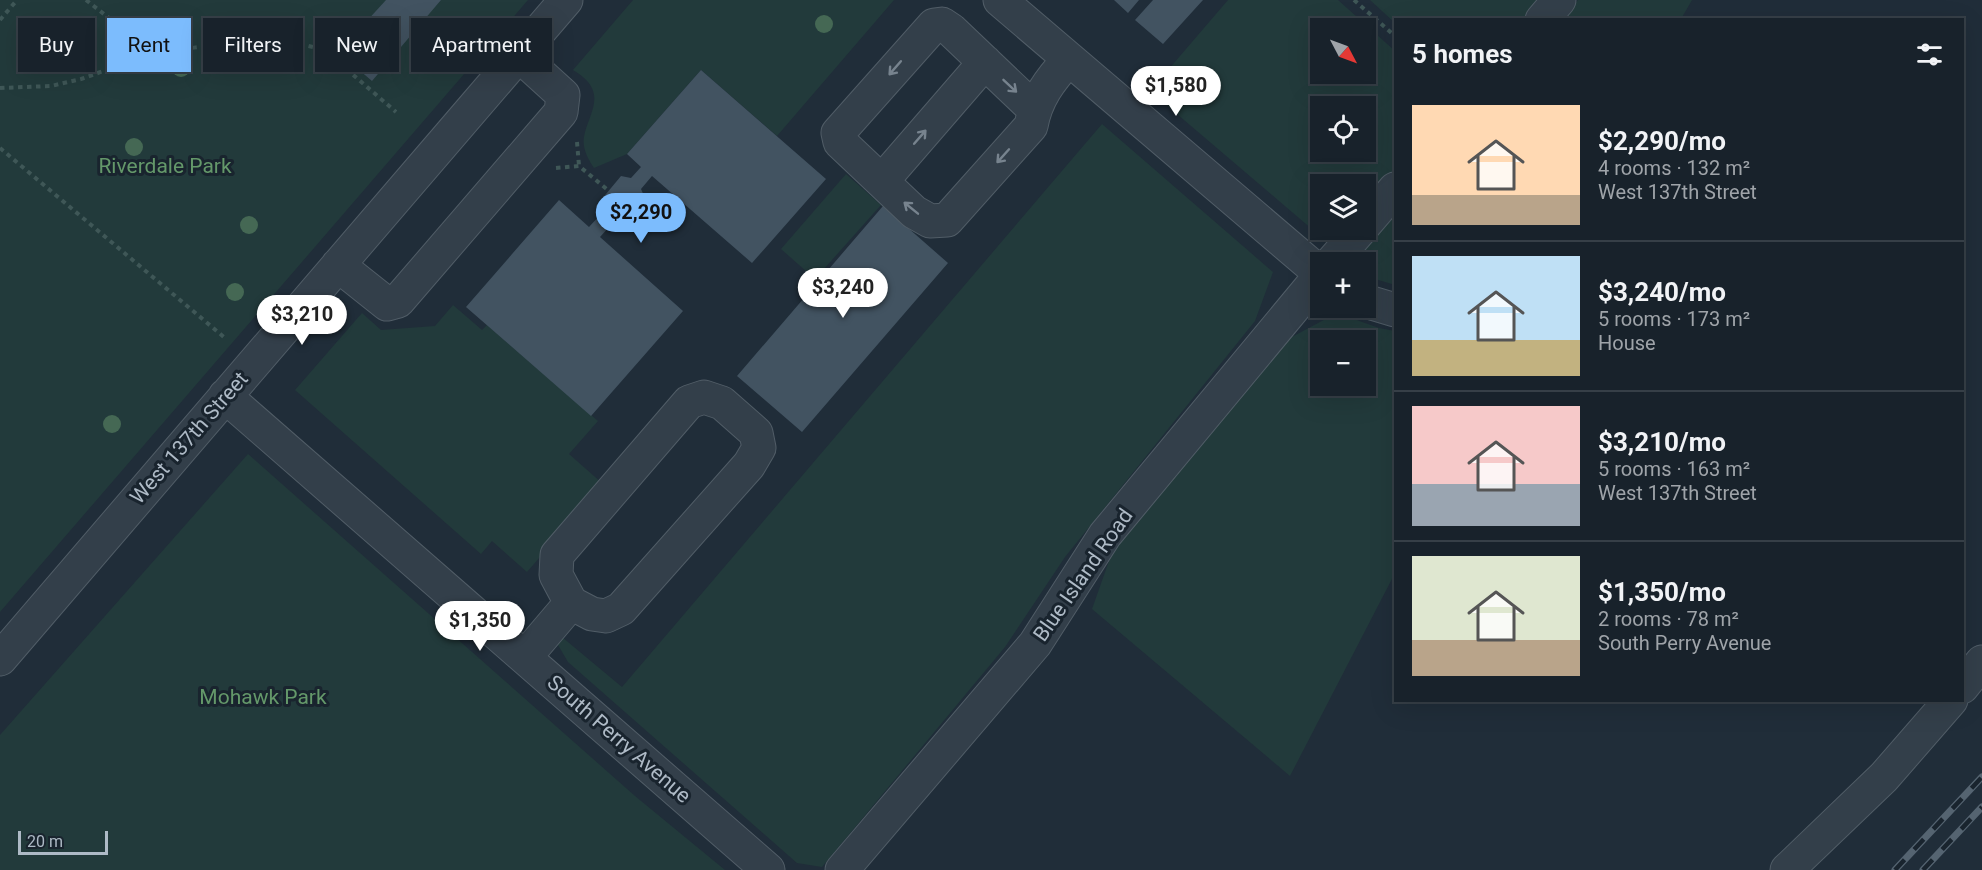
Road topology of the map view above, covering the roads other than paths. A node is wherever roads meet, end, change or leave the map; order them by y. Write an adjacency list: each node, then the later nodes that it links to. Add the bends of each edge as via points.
1 (566, 0): 4 (street, West 137th Street)
2 (1000, 0): 6 (street)
3 (1559, 0): 5 (street)
4 (551, 18)
5 (1544, 18)
6 (1069, 59): 10 (street, via 1046,86); 17 (street)
7 (985, 63): 10 (street, one-way to 10); 11 (street, one-way to 7); 11 (street, one-way to 11, via 951,30 942,24 934,25 838,133 840,142)
8 (505, 72): 16 (street, West 137th Street)
9 (537, 72): 16 (street, via 563,95 561,112 398,301 387,304)
10 (1034, 109): 11 (street, one-way to 11, via 1031,126 947,220 930,221 914,212)
11 (882, 182)
12 (1394, 190): 13 (street)
13 (1376, 211)
14 (1351, 240): 15 (street)
15 (1341, 252)
16 (338, 264): 21 (street, West 137th Street)
17 (1310, 266)
18 (1310, 287): 29 (street, Blue Island Road, via 1105,535 1035,644)
19 (1376, 305): 20 (street)
20 (1394, 310)
21 (225, 396): 23 (street, South Perry Avenue); 24 (street, West 137th Street)
22 (571, 603): 22 (street, via 556,575 557,555 689,402 704,397 722,403 756,433 759,448 749,465 621,609 606,616); 23 (street)
23 (525, 657): 28 (street, South Perry Avenue)
24 (0, 659)
25 (1982, 663): 26 (street)
26 (1964, 685)
27 (1949, 702): 30 (street, via 1884,777)
28 (768, 870)
29 (842, 870)
30 (1787, 870)

